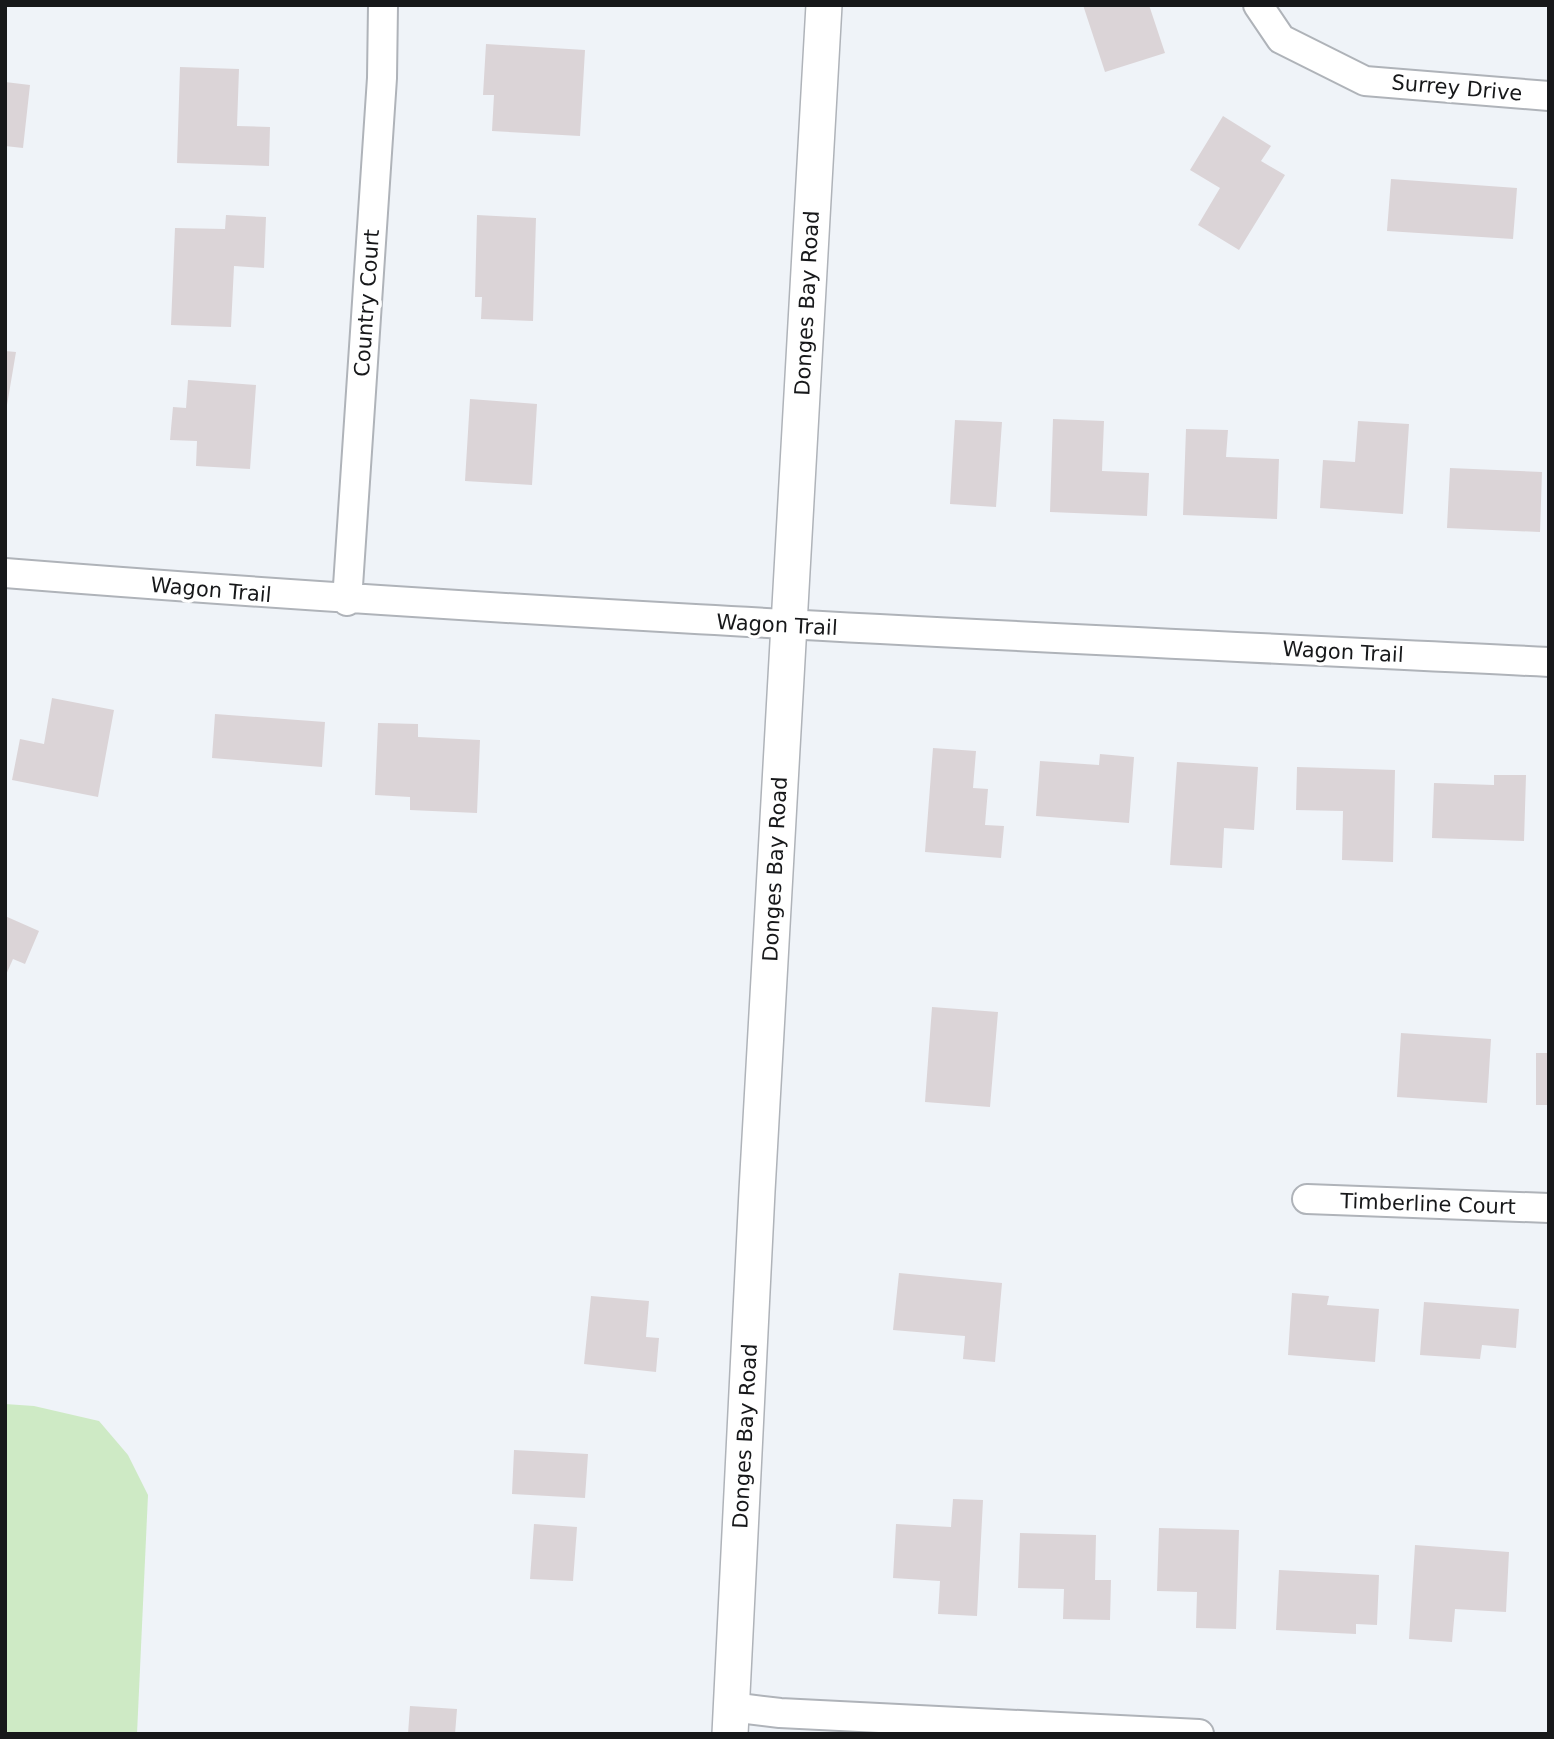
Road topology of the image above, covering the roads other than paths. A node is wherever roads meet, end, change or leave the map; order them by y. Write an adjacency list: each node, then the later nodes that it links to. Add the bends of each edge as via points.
1 (383, 5): 6 (street, Country Court)
2 (824, 5): 7 (street, Donges Bay Road)
3 (1258, 5): 4 (street, Surrey Drive, via 1281,39 1365,81)
4 (1549, 96)
5 (5, 573): 6 (street, Wagon Trail)
6 (347, 601): 7 (street, Wagon Trail)
7 (788, 624): 8 (street, Wagon Trail); 11 (street, Donges Bay Road)
8 (1549, 662)
9 (1307, 1199): 10 (street, Timberline Court)
10 (1549, 1208)
11 (731, 1720): 12 (street, via 780,1713)
12 (1199, 1734)

